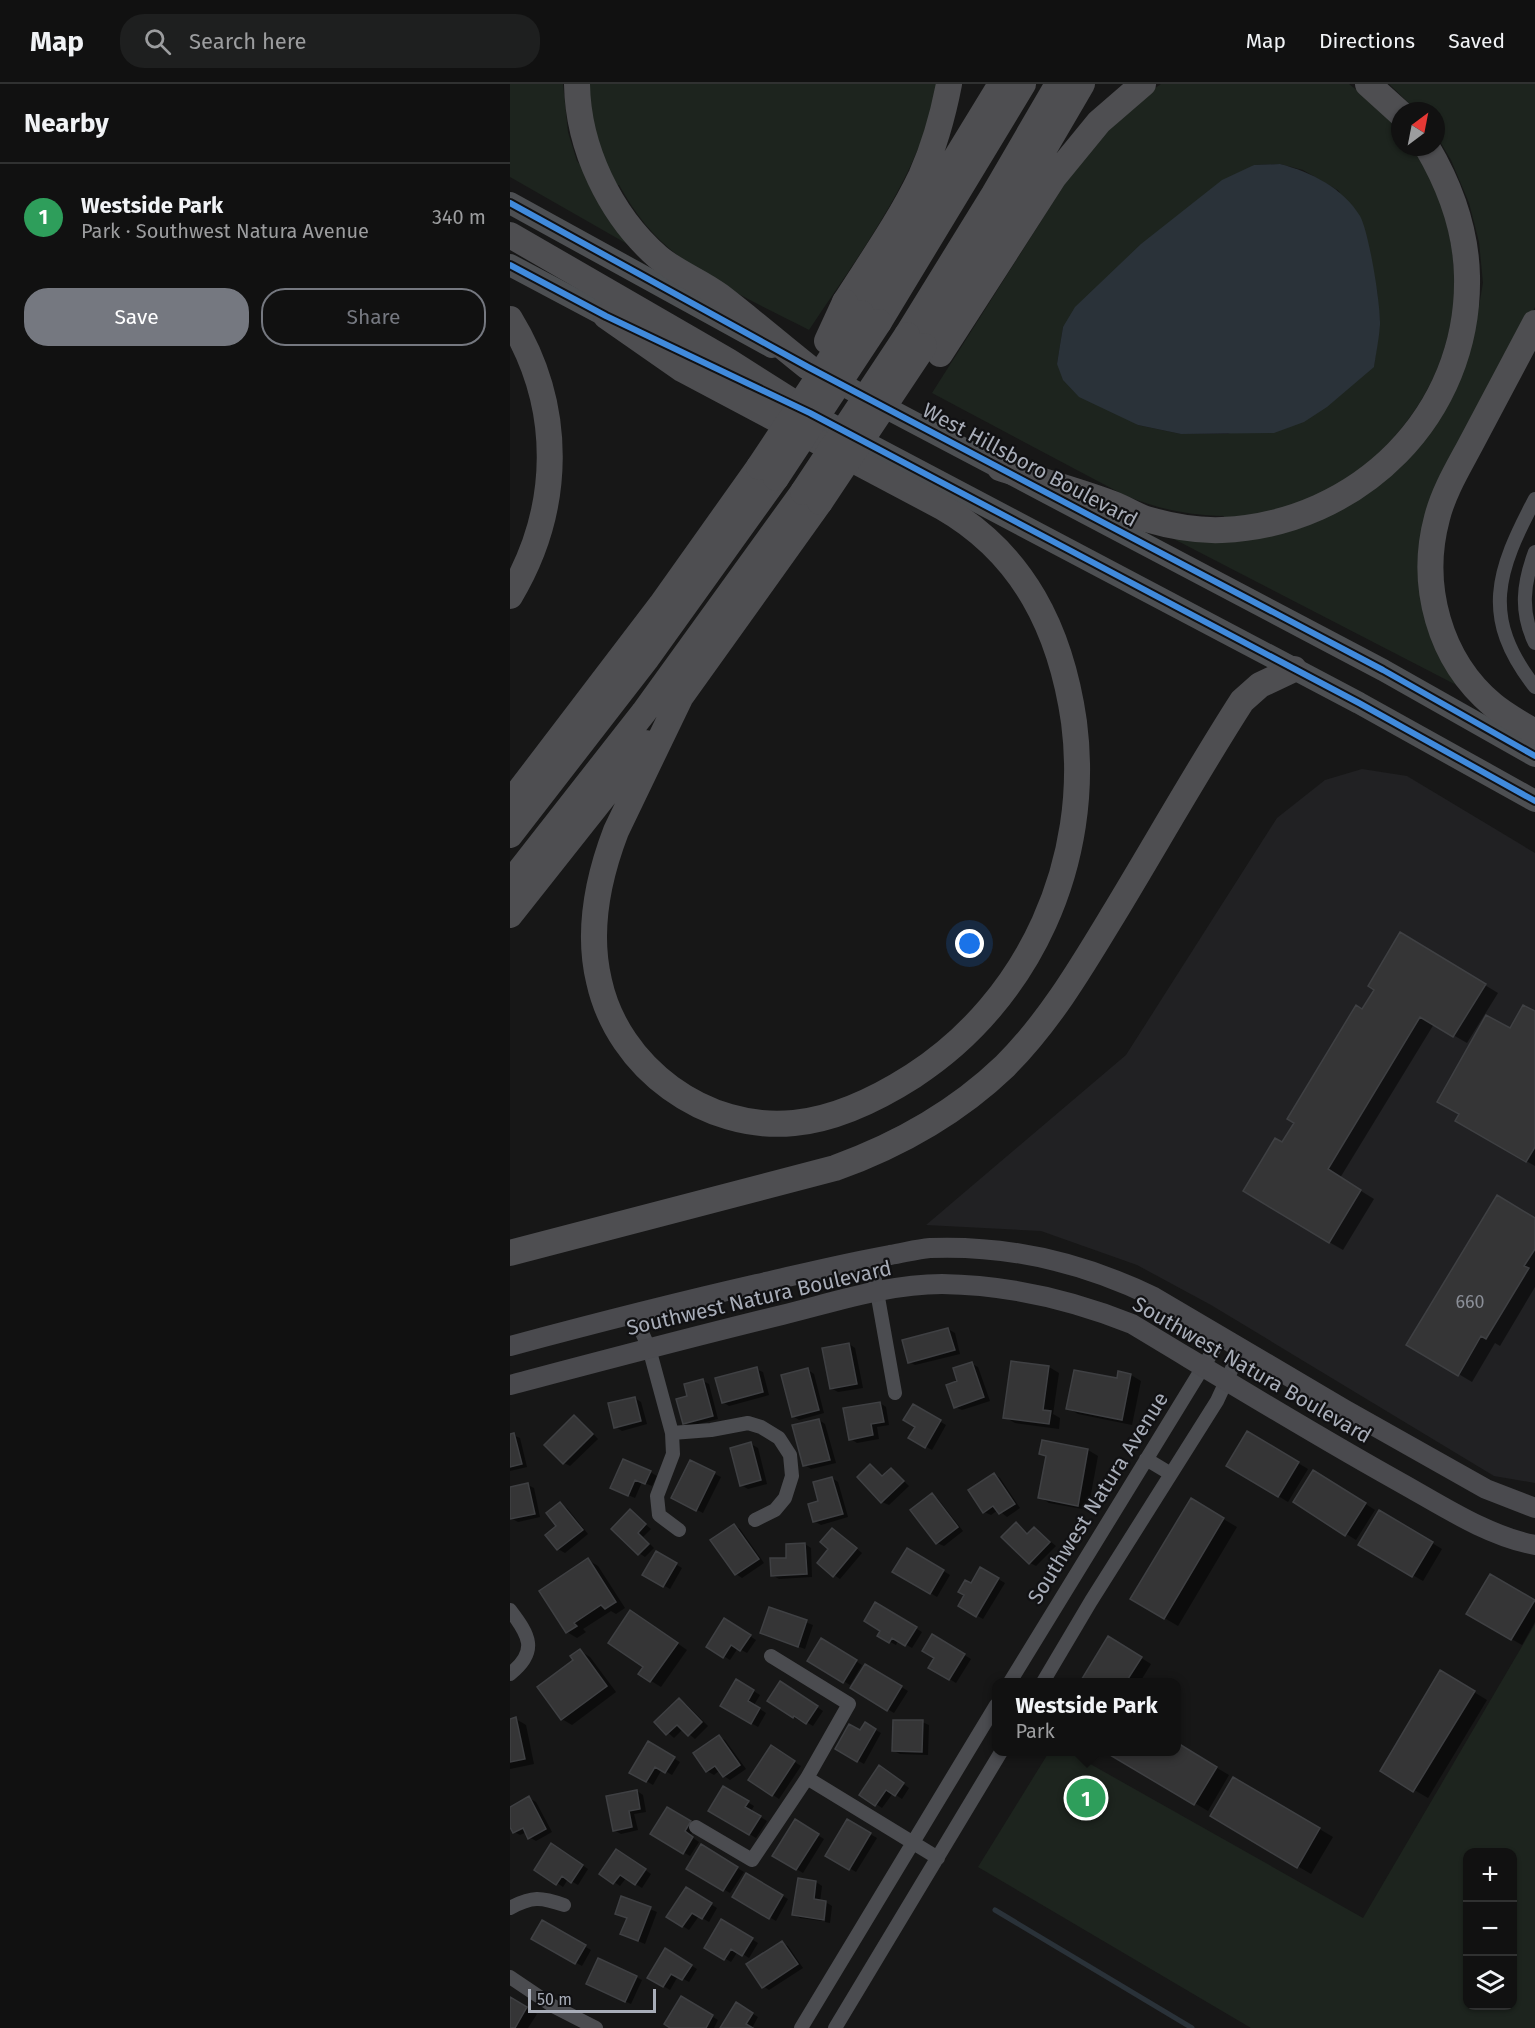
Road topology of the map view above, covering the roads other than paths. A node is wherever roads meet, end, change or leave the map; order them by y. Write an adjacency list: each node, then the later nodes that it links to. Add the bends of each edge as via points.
1 (577, 84): 19 (highway, via 582,124 595,167 634,232 659,258 718,294)
2 (949, 84): 14 (highway, via 921,176)
3 (1000, 84): 14 (highway)
4 (1023, 84): 14 (highway)
5 (1058, 84): 18 (highway, via 988,205)
6 (1082, 84): 18 (highway)
7 (1143, 84): 18 (highway, via 1099,122)
8 (1368, 84): 9 (highway)
9 (1391, 105)
10 (1432, 156): 21 (highway, via 1458,217 1467,274 1464,314 1452,364 1435,404 1401,450 1374,475 1343,496 1284,520 1204,530 1146,519)
11 (510, 203): 19 (main road, West Hillsboro Boulevard)
12 (510, 235): 20 (highway, via 728,362)
13 (510, 265): 15 (main road)
14 (862, 312): 20 (highway, bridge); 22 (highway, bridge)
15 (606, 316): 20 (main road); 30 (highway, via 682,369 972,525 1003,553 1028,587 1061,661 1071,705 1077,780 1069,854 1049,914 1006,989 974,1026 918,1073 856,1107 793,1123 757,1122 723,1115 686,1098 650,1071 610,1016 598,981 595,955 599,889 620,823)
16 (510, 319): 26 (highway, via 534,367 544,400 550,455 539,531 526,568)
17 (1535, 323): 31 (highway, via 1448,488 1437,520 1431,570 1437,619 1457,662 1495,707)
18 (924, 345): 23 (highway, bridge); 23 (highway, bridge, via 857,449)
19 (808, 367): 21 (main road, West Hillsboro Boulevard)
20 (801, 415): 22 (highway, bridge); 28 (main road)
21 (1000, 468): 32 (main road, West Hillsboro Boulevard, via 1383,670)
22 (767, 473): 34 (highway); 35 (highway, via 647,658)
23 (812, 497): 30 (highway); 36 (highway)
24 (1535, 499): 29 (street, via 1504,565 1499,593 1507,643)
25 (1535, 552): 27 (street, via 1528,572 1524,613)
26 (510, 596)
27 (1535, 643)
28 (1294, 669): 33 (main road); 38 (highway, via 1260,685 1242,701 1055,1007 1022,1048 968,1098 908,1138 835,1168)
29 (1535, 687)
30 (681, 696): 37 (highway)
31 (1535, 732)
32 (1535, 756)
33 (1535, 801)
34 (510, 803)
35 (510, 835)
36 (510, 883)
37 (510, 915)
38 (510, 1253)
39 (871, 1258): 40 (street); 41 (street, Southwest Natura Boulevard); 42 (street, Southwest Natura Boulevard, via 929,1248 1035,1256 1121,1281)
40 (878, 1290): 45 (street, Southwest Natura Boulevard); 46 (street, Southwest Natura Boulevard, via 941,1284 1060,1299 1132,1324); 49 (street)
41 (633, 1313): 43 (street, Southwest Natura Boulevard); 45 (street)
42 (1222, 1336): 44 (street, Southwest Natura Boulevard); 46 (street, Southwest Natura Avenue)
43 (510, 1346)
44 (1242, 1347): 47 (street); 53 (street, Southwest Natura Boulevard, via 1476,1483)
45 (649, 1348): 48 (street, Southwest Natura Boulevard); 50 (street)
46 (1203, 1366): 47 (street, Southwest Natura Boulevard); 51 (street, Southwest Natura Avenue)
47 (1227, 1380): 52 (street); 56 (street, Southwest Natura Boulevard, via 1348,1454 1457,1514)
48 (510, 1385)
49 (895, 1393)
50 (672, 1433): 54 (street, via 748,1424 778,1438 790,1455 792,1476 785,1498 775,1510); 55 (street, via 673,1454 657,1496 659,1515)
51 (1146, 1459): 52 (street); 60 (street, Southwest Natura Avenue)
52 (1171, 1474): 61 (street)
53 (1535, 1508)
54 (755, 1520)
55 (679, 1530)
56 (1535, 1545)
57 (510, 1610): 59 (street, via 526,1631 530,1650)
58 (771, 1656): 64 (street, via 849,1704)
59 (510, 1674)
60 (1013, 1678)
61 (1045, 1678)
62 (992, 1713): 66 (street)
63 (999, 1756): 67 (street)
64 (807, 1778): 65 (street, via 752,1860); 66 (street)
65 (696, 1827)
66 (913, 1843): 67 (street); 72 (street)
67 (938, 1858): 73 (street)
68 (564, 1905): 69 (street, via 532,1898)
69 (510, 1908)
70 (510, 1977): 71 (street, via 553,2006)
71 (596, 2028)
72 (801, 2028)
73 (835, 2028)

